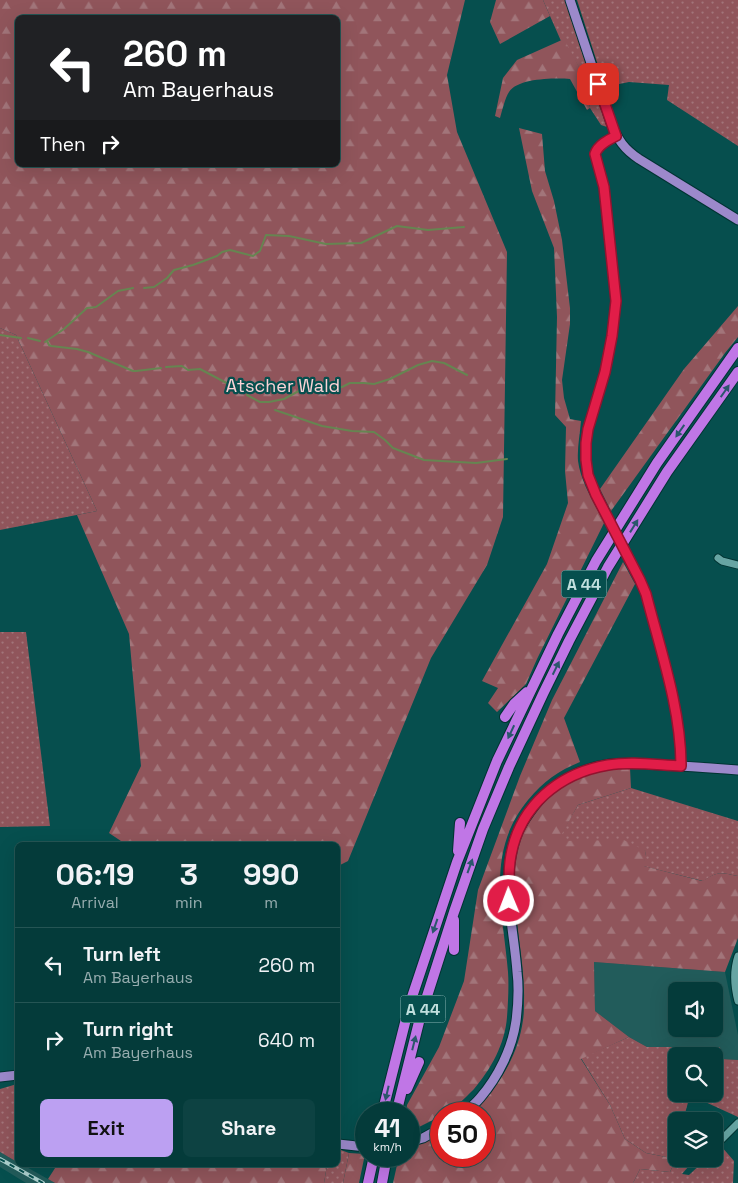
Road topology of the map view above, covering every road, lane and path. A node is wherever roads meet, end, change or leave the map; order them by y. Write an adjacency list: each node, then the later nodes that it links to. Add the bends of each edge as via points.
1 (570, 0): 2 (main road)
2 (616, 136): 3 (main road, via 630,153); 10 (street, bridge, via 599,147 595,154 604,187 616,301 605,372 588,429 586,460 596,495 646,594 668,680)
3 (738, 220)
4 (738, 348): 8 (highway, A 44, one-way to 8, via 657,463 596,561)
5 (738, 372): 14 (highway, A 44, one-way to 5, via 509,767 569,640 608,568 667,472)
6 (718, 558): 7 (street)
7 (738, 565)
8 (532, 688): 9 (highway); 13 (highway, A 44, one-way to 13, via 497,761)
9 (505, 717)
10 (681, 766): 11 (main road); 24 (main road, via 630,763 589,769 572,775 542,796 526,815 516,834 508,880 518,972 516,1021 502,1064)
11 (738, 770)
12 (460, 823): 13 (highway)
13 (457, 862): 21 (highway, A 44, one-way to 21, via 410,1002)
14 (454, 912): 15 (highway); 22 (highway, A 44, one-way to 14, via 420,1018)
15 (454, 950)
16 (738, 956): 17 (street, via 734,987)
17 (738, 1001)
18 (419, 1062): 23 (highway)
19 (15, 1075): 20 (main road)
20 (0, 1077)
21 (385, 1102)
22 (399, 1102)
23 (401, 1102)
24 (477, 1102)
25 (738, 1123): 26 (street)
26 (723, 1138)
27 (340, 1144): 28 (main road)
28 (355, 1146)
29 (371, 1167): 31 (highway)
30 (385, 1167): 32 (highway)
31 (368, 1183)
32 (382, 1183)

